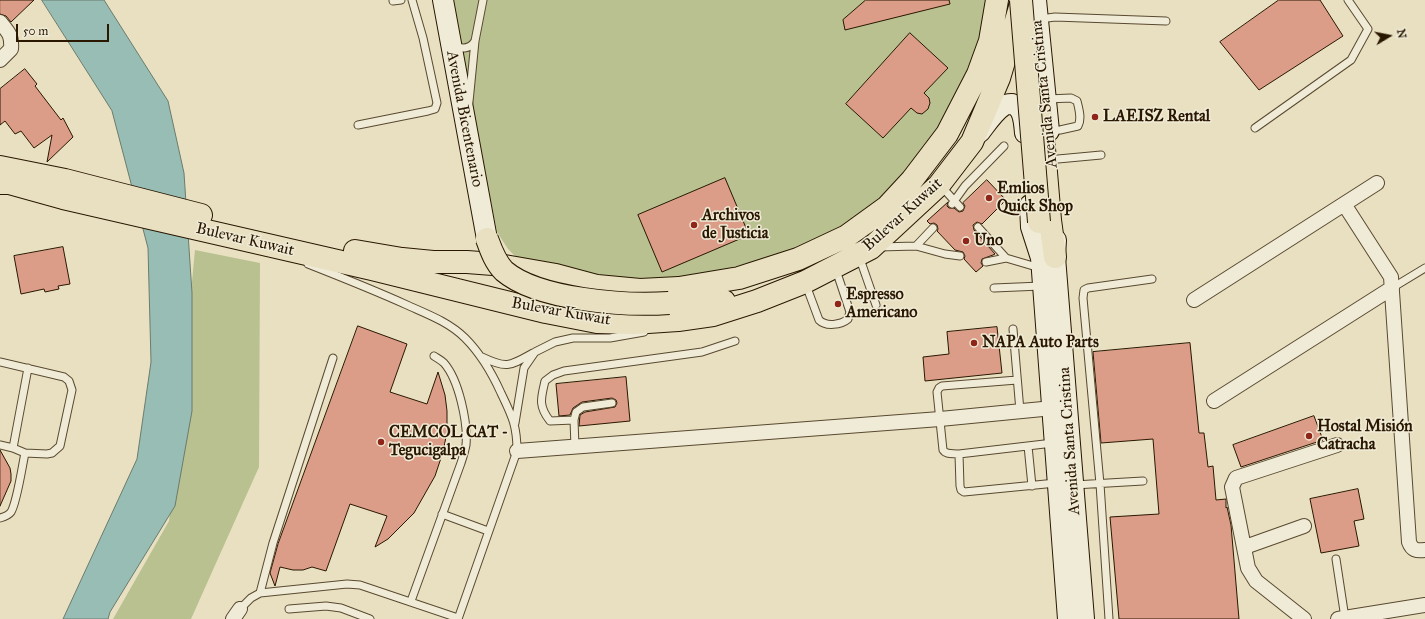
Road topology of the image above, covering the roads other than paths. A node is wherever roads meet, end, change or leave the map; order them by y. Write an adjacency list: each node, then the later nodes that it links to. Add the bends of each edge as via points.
1 (401, 0): 8 (lane)
2 (412, 0): 16 (lane, via 437,103 435,109)
3 (443, 0): 12 (street, Avenida Bicentenario)
4 (483, 0): 13 (lane)
5 (997, 0): 47 (main road, Bulevar Kuwait, via 990,41 978,74 947,134 912,180 887,207 847,236 798,259)
6 (1022, 0): 20 (main road, Bulevar Kuwait, via 999,78); 32 (main road, bridge)
7 (1348, 0): 17 (lane, via 1368,29 1351,60)
8 (394, 2)
9 (1035, 6): 10 (lane, via 1055,18); 15 (street, Avenida Santa Cristina); 32 (main road)
10 (1166, 21)
11 (0, 22): 14 (street, via 10,34 12,41 11,49)
12 (450, 41): 13 (lane, via 462,49); 18 (street, Avenida Bicentenario)
13 (476, 41): 18 (lane)
14 (0, 60)
15 (1046, 99): 19 (street, Avenida Santa Cristina); 19 (lane, via 1071,98 1077,101 1079,108 1078,126)
16 (358, 124)
17 (1255, 128)
18 (466, 130): 36 (street, Avenida Bicentenario)
19 (1049, 131): 23 (street, Avenida Santa Cristina)
20 (972, 142): 27 (main road, Bulevar Kuwait); 44 (street, Avenida Santa Cristina, via 1002,106 1014,104 1020,109 1024,124 1032,227)
21 (1004, 146): 29 (lane, via 965,186)
22 (1101, 155): 23 (lane)
23 (1052, 159): 44 (street, Avenida Santa Cristina, via 1057,222)
24 (0, 167): 28 (main road, Bulevar Kuwait)
25 (0, 183): 28 (main road, Bulevar Kuwait)
26 (1377, 183): 30 (street)
27 (939, 185): 29 (lane); 38 (main road, Bulevar Kuwait)
28 (64, 189): 35 (main road, Bulevar Kuwait)
29 (954, 202): 31 (lane)
30 (1344, 204): 51 (street, via 1391,277); 53 (street)
31 (960, 207)
32 (1045, 221): 44 (main road)
33 (978, 227): 40 (lane)
34 (933, 228): 37 (lane)
35 (241, 234): 42 (main road, Bulevar Kuwait, via 402,259); 52 (main road, Bulevar Kuwait); 61 (lane, via 446,323 465,337)
36 (487, 239): 56 (main road, bridge, via 503,270 537,288 594,300)
37 (916, 246): 38 (lane); 39 (lane)
38 (864, 251): 43 (main road, Bulevar Kuwait); 54 (lane)
39 (960, 256)
40 (1006, 258): 41 (lane); 44 (lane)
41 (986, 262)
42 (493, 264): 46 (main road, Bulevar Kuwait); 52 (main road, via 500,272 502,282 498,292)
43 (835, 267): 49 (main road, Bulevar Kuwait); 49 (lane, via 850,312 846,321 822,323)
44 (1045, 267): 50 (lane); 68 (street, Avenida Santa Cristina); 83 (street, Avenida Santa Cristina)
45 (1425, 268): 51 (lane)
46 (536, 272): 47 (main road, Bulevar Kuwait, via 598,286 640,290 679,288); 55 (main road, via 529,276 523,286 523,298)
47 (739, 278): 56 (main road)
48 (1152, 279): 84 (lane, via 1084,290)
49 (805, 282): 56 (main road, Bulevar Kuwait, via 713,315)
50 (994, 288)
51 (1392, 288): 66 (street); 91 (street, via 1409,542 1416,551)
52 (489, 298): 55 (main road, Bulevar Kuwait)
53 (1194, 300)
54 (876, 305)
55 (531, 308): 56 (main road, Bulevar Kuwait, via 597,322 633,323)
56 (676, 309): 59 (lane, via 640,333 610,338 573,338 555,342)
57 (1013, 329): 65 (lane)
58 (735, 340): 71 (lane, via 702,352 564,371 553,375 545,381 541,401 544,414 550,421)
59 (535, 352): 61 (lane, via 513,364 497,364); 72 (lane, via 524,368)
60 (434, 356): 86 (lane, via 444,364 456,383 466,424 466,445 462,463)
61 (482, 357): 72 (lane)
62 (333, 358): 93 (lane, via 273,543)
63 (0, 362): 64 (lane)
64 (28, 368): 78 (lane); 80 (lane, via 64,376 70,381 72,390 60,446 47,454)
65 (1017, 380): 69 (lane); 70 (lane, via 942,386 937,392)
66 (1214, 401)
67 (612, 403): 71 (lane, via 583,407 576,412)
68 (1053, 408): 69 (street); 73 (street, Avenida Santa Cristina)
69 (1020, 411): 70 (street)
70 (940, 419): 77 (street); 81 (lane, via 944,452)
71 (574, 420): 77 (lane)
72 (515, 423): 79 (lane)
73 (1055, 442): 76 (lane); 83 (street, Avenida Santa Cristina)
74 (0, 445): 78 (lane)
75 (1337, 445): 90 (street, via 1236,478 1232,487)
76 (1028, 446): 81 (lane); 85 (lane)
77 (576, 447): 79 (street)
78 (13, 448): 80 (lane)
79 (517, 451): 89 (lane)
80 (24, 453): 87 (lane, via 12,511)
81 (959, 454): 85 (lane, via 960,486 964,492)
82 (1143, 481): 84 (lane)
83 (1066, 484): 84 (lane); 85 (lane); 101 (street, Avenida Santa Cristina); 102 (street, Avenida Santa Cristina)
84 (1100, 484): 103 (lane)
85 (1032, 486)
86 (442, 514): 89 (lane); 94 (lane)
87 (0, 518)
88 (1304, 526): 90 (street)
89 (488, 531): 98 (lane)
90 (1245, 547): 104 (street, via 1248,568 1256,580)
91 (1425, 550)
92 (1336, 559): 99 (lane)
93 (260, 593): 94 (lane, via 348,584 360,585); 97 (lane, via 251,598)
94 (411, 601): 98 (lane)
95 (1425, 605): 99 (street)
96 (289, 609): 100 (lane, via 326,606 341,608)
97 (237, 614)
98 (458, 618)
99 (1341, 618)
100 (370, 619)
101 (1068, 619)
102 (1084, 619)
103 (1108, 619)
104 (1304, 619)

